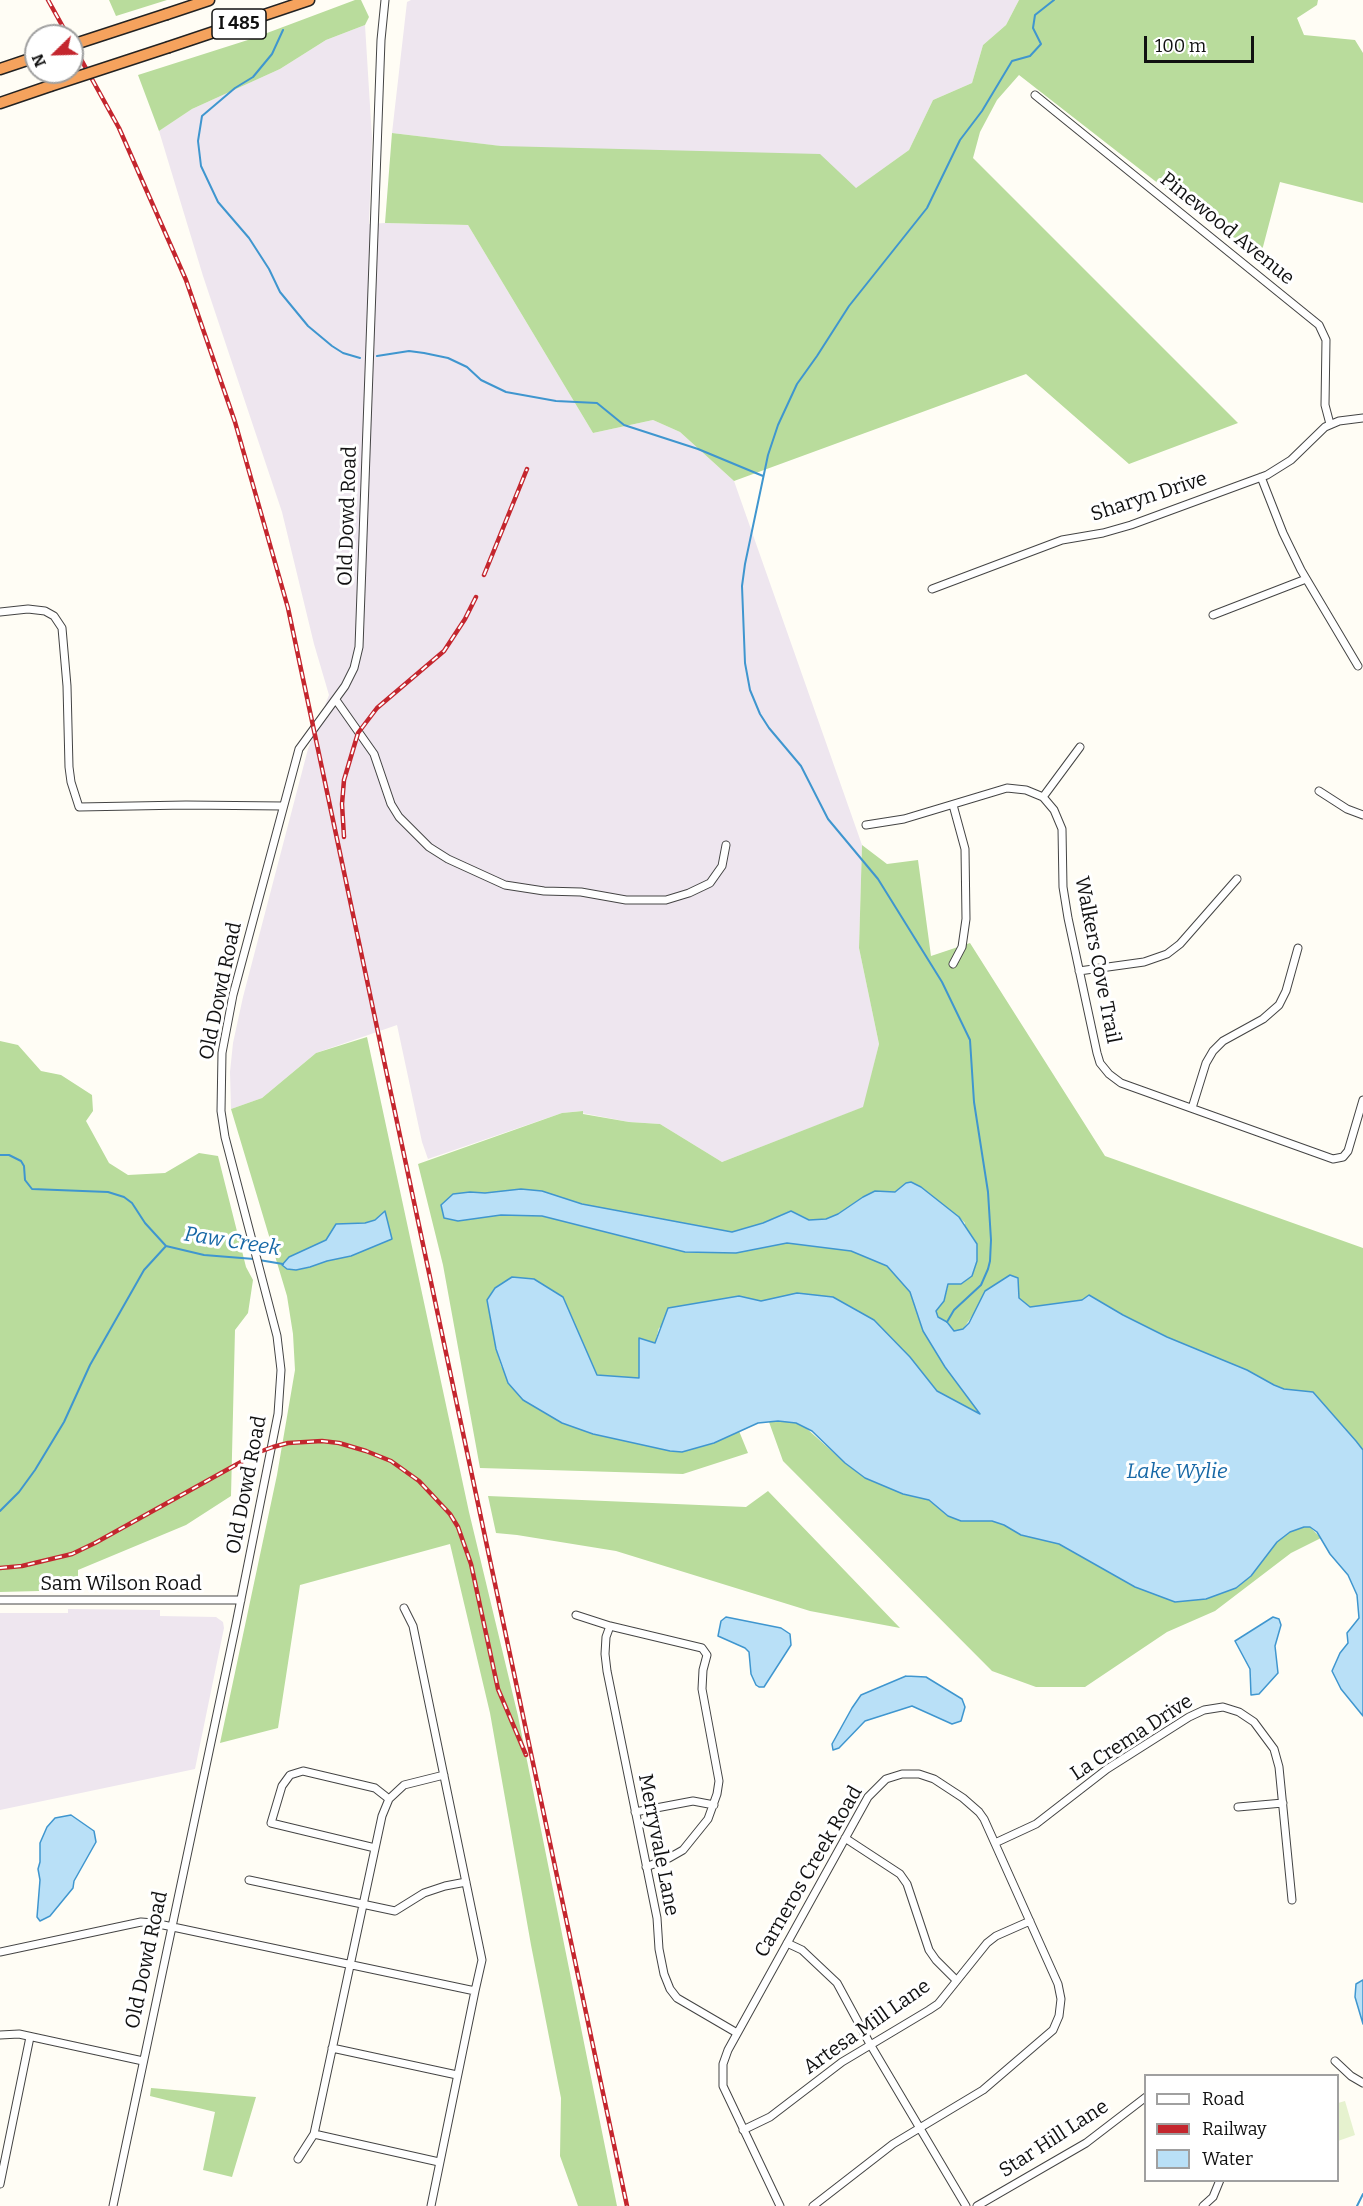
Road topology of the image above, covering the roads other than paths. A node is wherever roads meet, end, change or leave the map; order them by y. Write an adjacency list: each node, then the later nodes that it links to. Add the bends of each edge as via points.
1 (209, 0): 4 (highway, I 485, bridge)
2 (309, 0): 8 (highway, I 485, bridge)
3 (385, 0): 17 (street, Old Dowd Road, via 360,636 354,668)
4 (84, 41)
5 (24, 61): 6 (highway)
6 (0, 69)
7 (1035, 95): 10 (street, Pinewood Avenue, via 1319,325 1326,340 1325,405)
8 (0, 103)
9 (1363, 418): 10 (street)
10 (1330, 424): 11 (street, Sharyn Drive, via 1292,460)
11 (1262, 477): 12 (street); 13 (street, Sharyn Drive, via 1131,525 1062,540)
12 (1306, 579): 15 (street); 16 (street)
13 (932, 589)
14 (0, 612): 22 (street, via 45,610 62,628 68,686 69,767 79,807)
15 (1213, 615)
16 (1358, 666)
17 (336, 700): 22 (street, Old Dowd Road, via 299,749); 25 (street, via 374,754 399,817 429,847 505,885 634,901 666,900 710,883 722,866)
18 (1080, 747): 20 (street)
19 (1319, 791): 23 (street)
20 (1043, 797): 21 (street, via 1007,788); 29 (street, Walkers Cove Trail, via 1062,828 1065,901)
21 (953, 805): 24 (street); 28 (street, via 965,849 966,920 962,947)
22 (282, 806): 33 (street, Old Dowd Road, via 233,995 220,1081 224,1128 278,1336 281,1370 273,1447)
23 (1363, 814)
24 (866, 825)
25 (726, 845)
26 (1237, 879): 29 (street, via 1167,954 1144,962)
27 (1298, 948): 31 (street, via 1279,1005 1213,1051)
28 (953, 964)
29 (1079, 971): 31 (street, Walkers Cove Trail, via 1104,1069 1121,1083)
30 (1363, 1100): 31 (street, Walkers Cove Trail, via 1348,1151 1338,1160)
31 (1192, 1108)
32 (0, 1600): 33 (street, Sam Wilson Road)
33 (241, 1600): 52 (street, Old Dowd Road)
34 (404, 1608): 37 (street, via 413,1626)
35 (576, 1615): 36 (street)
36 (610, 1626): 40 (street, via 702,1648 707,1655 702,1689 719,1781); 42 (street, Merryvale Lane, via 606,1663)
37 (444, 1775): 38 (street, via 404,1785); 48 (street)
38 (389, 1799): 45 (street); 45 (street, via 375,1788 303,1771 290,1775 282,1786 271,1823)
39 (1283, 1803): 41 (street); 44 (street, La Crema Drive, via 1277,1758 1262,1731 1239,1712 1213,1708 1188,1717 1107,1769 1036,1824); 49 (street, La Crema Drive)
40 (714, 1805): 42 (street, via 693,1800); 46 (street, via 708,1819 683,1850)
41 (1238, 1807)
42 (635, 1812): 46 (street, Merryvale Lane)
43 (845, 1838): 44 (street, Carneros Creek Road, via 879,1784 910,1773 934,1779 973,1806); 53 (street, Carneros Creek Road); 56 (street, via 900,1874 929,1950)
44 (995, 1843): 51 (street, Carneros Creek Road)
45 (375, 1848): 50 (street)
46 (646, 1867): 58 (street, Merryvale Lane, via 659,1949 670,1989 694,2010)
47 (249, 1880): 50 (street)
48 (466, 1882): 50 (street, via 424,1893 395,1911); 57 (street, via 482,1960)
49 (1292, 1900)
50 (363, 1905): 55 (street)
51 (1030, 1921): 56 (street, Artesa Mill Lane, via 987,1943); 68 (street, Carneros Creek Road, via 1058,1984 1061,1999 1053,2030 983,2090)
52 (172, 1925): 54 (street, via 141,1922); 55 (street); 63 (street, Old Dowd Road)
53 (787, 1943): 58 (street, Carneros Creek Road); 61 (street, via 802,1950 837,1983)
54 (0, 1952)
55 (349, 1963): 57 (street); 62 (street)
56 (956, 1980): 61 (street, Artesa Mill Lane, via 938,2004)
57 (474, 1991): 65 (street)
58 (737, 2033): 69 (street, Carneros Creek Road, via 723,2064 722,2078)
59 (0, 2035): 60 (street)
60 (30, 2037): 63 (street); 74 (street)
61 (870, 2044): 68 (street); 69 (street, Artesa Mill Lane, via 770,2117)
62 (332, 2048): 65 (street); 70 (street)
63 (143, 2061): 75 (street, Old Dowd Road)
64 (1335, 2061): 66 (street)
65 (457, 2075): 72 (street)
66 (1363, 2083)
67 (1144, 2099): 80 (street, Star Hill Lane, via 1086,2143)
68 (920, 2129): 78 (street, Carneros Creek Road, via 893,2144); 79 (street)
69 (743, 2130): 77 (street, Carneros Creek Road)
70 (314, 2134): 71 (street); 72 (street)
71 (298, 2159)
72 (439, 2162): 76 (street)
73 (1220, 2182): 81 (street, via 1213,2197)
74 (0, 2184)
75 (113, 2206)
76 (431, 2206)
77 (780, 2206)
78 (813, 2206)
79 (966, 2206)
80 (977, 2206)
81 (1203, 2206)

